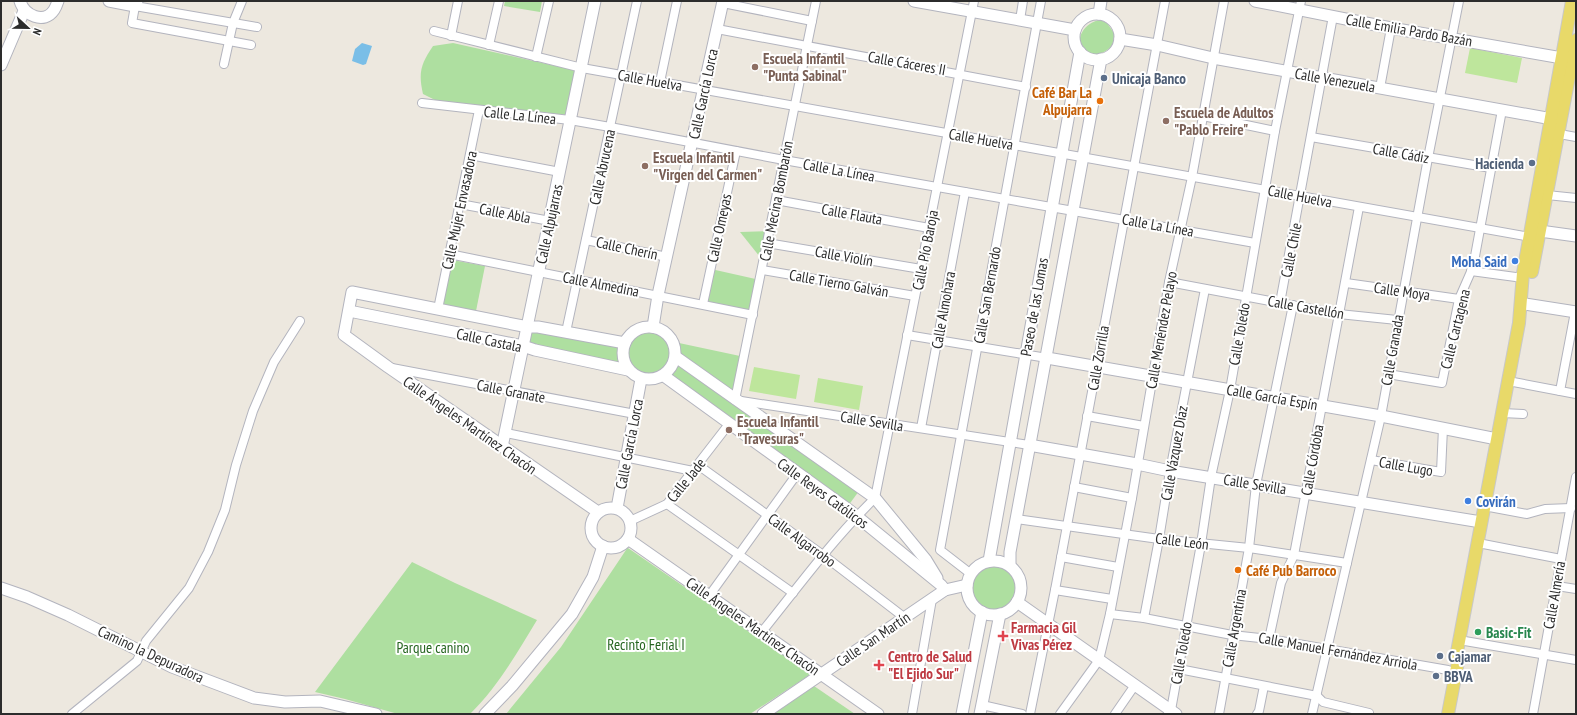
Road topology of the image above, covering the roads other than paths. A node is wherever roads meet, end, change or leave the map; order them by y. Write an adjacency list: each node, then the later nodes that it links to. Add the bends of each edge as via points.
1 (58, 1): 23 (street, via 54,11 41,17 33,16)
2 (109, 1): 21 (street)
3 (242, 1): 29 (street)
4 (458, 1): 36 (street)
5 (499, 1): 42 (street)
6 (549, 1): 46 (street)
7 (596, 1): 52 (street, Calle Alpujarras)
8 (637, 1): 55 (street, Calle Abrucena)
9 (677, 1): 58 (street)
10 (816, 1): 28 (street, Calle Mecina Bombarón)
11 (914, 1): 24 (street)
12 (1023, 1): 27 (street)
13 (1041, 1): 30 (street, Calle San Bernardo)
14 (1101, 1): 25 (street)
15 (1165, 1): 44 (street, Calle Zorrilla)
16 (1224, 1): 47 (street, Calle Menéndez Pelayo)
17 (1255, 1): 22 (street, Calle Emilia Pardo Bazán)
18 (1459, 1): 37 (street, Calle Granada)
19 (1572, 1): 48 (main road)
20 (723, 2): 28 (street); 33 (street, Calle García Lorca)
21 (136, 3): 29 (street); 40 (street, via 132,23)
22 (1300, 5): 26 (street, Calle Emilia Pardo Bazán); 53 (street, Calle Toledo)
23 (22, 6): 51 (street)
24 (973, 6): 27 (street); 54 (street, Calle Pío Baroja)
25 (1099, 14): 34 (street, via 1091,14 1084,18); 38 (street, via 1112,19 1117,25)
26 (1333, 16): 32 (street, Calle Emilia Pardo Bazán); 56 (street, Calle Chile)
27 (1020, 20): 30 (street)
28 (812, 21): 43 (street, Calle Mecina Bombarón)
29 (233, 23): 31 (street); 40 (street)
30 (1037, 23): 34 (street); 59 (street, Calle San Bernardo)
31 (257, 27)
32 (1391, 28): 37 (street, Calle Emilia Pardo Bazán); 60 (street)
33 (717, 29): 43 (street, Calle Cáceres II); 61 (street, Calle García Lorca)
34 (1075, 30): 45 (street, via 1074,38)
35 (434, 32): 36 (street, Calle Huelva)
36 (451, 36): 42 (street, Calle Huelva)
37 (1451, 38): 48 (street, Calle Emilia Pardo Bazán); 63 (street, Calle Granada)
38 (1120, 39): 44 (street, Calle Venezuela); 49 (street, via 1114,52)
39 (1576, 40): 62 (main road)
40 (229, 41): 41 (street); 50 (street)
41 (252, 44)
42 (489, 45): 46 (street, Calle Huelva)
43 (807, 45): 54 (street, Calle Cáceres II); 65 (street, Calle Mecina Bombarón)
44 (1157, 45): 47 (street, Calle Venezuela); 85 (street, Calle Zorrilla)
45 (1080, 52): 49 (street, via 1086,57); 80 (street, Paseo de las Lomas)
46 (536, 57): 52 (street, Calle Huelva)
47 (1213, 58): 53 (street, Calle Venezuela); 68 (street, Calle Menéndez Pelayo)
48 (1562, 58): 69 (main road)
49 (1102, 59): 82 (street, Paseo de las Lomas)
50 (224, 64)
51 (1, 65)
52 (582, 68): 55 (street, Calle Huelva); 70 (street, Calle Alpujarras)
53 (1287, 71): 56 (street, Calle Venezuela); 72 (street, Calle Toledo)
54 (960, 73): 59 (street, Calle Cáceres II); 73 (street, Calle Pío Baroja)
55 (621, 75): 58 (street, Calle Huelva); 71 (street, Calle Abrucena)
56 (1322, 78): 60 (street, Calle Venezuela); 75 (street, Calle Chile)
57 (1576, 80): 62 (street)
58 (660, 82): 61 (street, Calle Huelva)
59 (1026, 86): 78 (street, Calle San Bernardo)
60 (1380, 88): 63 (street, Calle Venezuela)
61 (703, 89): 65 (street, Calle Huelva); 77 (street, Calle García Lorca)
62 (1566, 90): 74 (main road)
63 (1439, 98): 67 (street, Calle Venezuela); 83 (street, Calle Granada)
64 (422, 103): 66 (street, Calle La Línea)
65 (795, 106): 73 (street, Calle Huelva); 84 (street, Calle Mecina Bombarón)
66 (479, 110): 70 (street, Calle La Línea); 81 (street, Calle Mujer Envasadora)
67 (1502, 110): 69 (street, Calle Venezuela); 86 (street, Calle Cartagena)
68 (1203, 116): 72 (street); 88 (street, Calle Menéndez Pelayo)
69 (1552, 119): 74 (main road)
70 (570, 120): 71 (street, Calle La Línea); 87 (street, Calle Alpujarras)
71 (610, 127): 77 (street, Calle La Línea); 109 (street, Calle Abrucena)
72 (1275, 131): 90 (street, Calle Toledo)
73 (948, 133): 78 (street, Calle Huelva); 89 (street, Calle Pío Baroja)
74 (1554, 133): 76 (street); 92 (main road); 107 (main road)
75 (1311, 137): 83 (street, Calle Cádiz); 93 (street, Calle Chile)
76 (1576, 137)
77 (693, 142): 79 (street, Calle La Línea); 113 (street, Calle García Lorca)
78 (1015, 145): 80 (street, Calle Huelva); 95 (street, Calle San Bernardo)
79 (736, 151): 84 (street, Calle La Línea); 130 (street, Calle Omeyas)
80 (1062, 153): 82 (street, Calle Huelva); 98 (street, Paseo de las Lomas)
81 (470, 155): 87 (street); 97 (street, Calle Mujer Envasadora)
82 (1084, 157): 85 (street, Calle Huelva); 100 (street, Paseo de las Lomas)
83 (1428, 158): 86 (street, Calle Cádiz); 101 (street, Calle Granada)
84 (784, 160): 89 (street, Calle La Línea); 96 (street, Calle Mecina Bombarón)
85 (1134, 166): 88 (street, Calle Huelva); 102 (street, Calle Zorrilla)
86 (1491, 168): 105 (street, Calle Cartagena)
87 (560, 172): 103 (street, Calle Alpujarras)
88 (1192, 177): 90 (street, Calle Huelva); 106 (street, Calle Menéndez Pelayo)
89 (937, 187): 91 (street, Calle La Línea); 104 (street, Calle Pío Baroja)
90 (1264, 189): 93 (street, Calle Huelva); 111 (street, Calle Toledo)
91 (965, 192): 95 (street, Calle La Línea); 145 (street, Calle Almohara)
92 (1546, 195): 94 (street); 107 (main road)
93 (1301, 196): 99 (street, Calle Huelva); 129 (street, Calle Chile)
94 (1576, 198)
95 (1005, 199): 98 (street, Calle La Línea); 148 (street, Calle San Bernardo)
96 (776, 200): 104 (street, Calle Flauta); 110 (street, Calle Mecina Bombarón)
97 (460, 204): 103 (street, Calle Abla); 112 (street, Calle Mujer Envasadora)
98 (1052, 207): 100 (street, Calle La Línea); 149 (street, Paseo de las Lomas)
99 (1359, 207): 101 (street, Calle Huelva); 122 (street, Calle Córdoba)
100 (1074, 211): 102 (street, Calle La Línea); 151 (street, Paseo de las Lomas)
101 (1417, 218): 105 (street, Calle Huelva); 124 (street, Calle Granada)
102 (1124, 219): 106 (street, Calle La Línea); 152 (street, Calle Zorrilla)
103 (550, 221): 118 (street, Calle Alpujarras)
104 (929, 228): 115 (street, Calle Pío Baroja)
105 (1479, 228): 107 (street, Calle Huelva); 117 (street, Calle Cartagena)
106 (1180, 229): 111 (street, Calle La Línea); 121 (street, Calle Menéndez Pelayo)
107 (1535, 234): 108 (street); 114 (main road); 131 (main road)
108 (1576, 236)
109 (586, 240): 113 (street, Calle Cherín); 120 (street, Calle Abrucena)
110 (767, 243): 115 (street, Calle Violín); 116 (street, Calle Mecina Bombarón)
111 (1255, 243): 127 (street, Calle Toledo)
112 (450, 254): 118 (street, Calle Almedina); 133 (street, Calle Mujer Envasadora)
113 (667, 257): 125 (street, Calle García Lorca)
114 (1525, 262): 119 (main road); 131 (street)
115 (921, 269): 126 (street, Calle Pío Baroja)
116 (762, 270): 126 (street, Calle Tierno Galván); 137 (street, Calle Mecina Bombarón)
117 (1471, 271): 119 (street); 128 (street, Calle Cartagena)
118 (540, 272): 120 (street, Calle Almedina); 141 (street, Calle Alpujarras)
119 (1523, 278): 140 (main road)
120 (578, 279): 125 (street, Calle Almedina); 143 (street, Calle Abrucena)
121 (1169, 282): 123 (street, Calle Castellón); 157 (street, Calle Menéndez Pelayo)
122 (1346, 283): 124 (street, Calle Moya); 136 (street, Calle Córdoba)
123 (1205, 289): 127 (street, Calle Castellón); 160 (street, Calle Vázquez Díaz)
124 (1403, 291): 128 (street, Calle Moya); 138 (street, Calle Granada)
125 (658, 296): 130 (street, Calle Almedina); 142 (street, Calle García Lorca)
126 (915, 296): 144 (street, Calle Pío Baroja)
127 (1246, 297): 129 (street, Calle Castellón); 161 (street, Calle Toledo)
128 (1459, 299): 155 (street, Calle Cartagena, via 1442,383)
129 (1280, 303): 132 (street, Calle Castellón)
130 (703, 304): 137 (street, Calle Almedina)
131 (1525, 304): 135 (street); 140 (main road)
132 (1293, 305): 136 (street, Calle Castellón); 165 (street, Calle Argentina)
133 (438, 309): 134 (street, Calle Castala, via 352,292); 141 (street, Calle Castala)
134 (349, 311): 147 (street, Calle Castala); 153 (street, Calle Ángeles Martínez Chacón, via 344,335)
135 (1575, 312): 163 (street)
136 (1339, 314): 138 (street, Calle Castellón); 167 (street, Calle Córdoba)
137 (753, 315): 166 (street, Calle Mecina Bombarón)
138 (1397, 320): 155 (street, Calle Granada)
139 (300, 321): 250 (street, via 274,362 253,412 225,510 208,552 189,588 146,640)
140 (1519, 323): 159 (main road)
141 (528, 327): 143 (street, Calle Castala); 147 (street, Calle Alpujarras)
142 (653, 327): 146 (street, via 636,330); 150 (street, via 661,329 670,337)
143 (566, 332): 146 (street, Calle Castala)
144 (907, 335): 145 (street); 174 (street, Calle Pío Baroja)
145 (938, 340): 148 (street); 176 (street, Calle Almohara)
146 (625, 343): 154 (street, via 623,357)
147 (523, 346): 154 (street, Calle Castala); 162 (street, Calle Alpujarras)
148 (978, 347): 149 (street); 179 (street, Calle San Bernardo)
149 (1026, 354): 151 (street); 181 (street, Paseo de las Lomas)
150 (676, 357): 156 (street); 166 (street, Calle Reyes Católicos)
151 (1047, 358): 152 (street, Calle García Espín); 182 (street, Paseo de las Lomas)
152 (1097, 366): 157 (street, Calle García Espín); 171 (street, Calle Zorrilla)
153 (388, 367): 162 (street, Calle Granate); 183 (street, Calle Ángeles Martínez Chacón)
154 (628, 370): 158 (street)
155 (1388, 374): 172 (street, Calle Granada)
156 (664, 376): 158 (street, via 657,379); 173 (street, Calle Reyes Católicos)
157 (1153, 377): 160 (street, Calle García Espín); 175 (street, Calle Menéndez Pelayo)
158 (641, 379): 169 (street, Calle García Lorca)
159 (1508, 381): 163 (street); 168 (main road)
160 (1188, 383): 161 (street, Calle García Espín); 189 (street, Calle Vázquez Díaz)
161 (1230, 390): 165 (street, Calle García Espín); 191 (street, Calle Toledo)
162 (514, 391): 169 (street, Calle Granate); 178 (street, Calle Alpujarras)
163 (1560, 391): 164 (street)
164 (1576, 394)
165 (1275, 397): 167 (street, Calle García Espín); 193 (street, Calle Argentina)
166 (735, 400): 174 (street, Calle Sevilla); 197 (street, Calle Reyes Católicos)
167 (1321, 406): 172 (street, Calle García Espín); 195 (street, Calle Córdoba)
168 (1502, 413): 170 (street); 180 (main road)
169 (635, 414): 185 (street, Calle García Lorca)
170 (1523, 414)
171 (1087, 416): 175 (street); 184 (street, Calle Zorrilla)
172 (1381, 416): 177 (street, Calle García Espín); 186 (street, Calle Granada)
173 (729, 424): 188 (street, Calle Jade); 190 (street, Calle Reyes Católicos)
174 (890, 424): 176 (street, Calle Sevilla); 197 (street, Calle Pío Baroja)
175 (1144, 426): 187 (street, Calle Menéndez Pelayo)
176 (921, 428): 179 (street, Calle Sevilla)
177 (1443, 428): 180 (street, Calle García Espín); 186 (street, Calle Lugo, via 1441,472)
178 (506, 433): 183 (street, Calle Alpujarras); 185 (street, Calle Algarrobo)
179 (961, 435): 181 (street, Calle Sevilla); 227 (street, Calle San Bernardo, via 940,550)
180 (1497, 439): 201 (main road)
181 (1009, 442): 182 (street, Calle Sevilla); 223 (street, Paseo de las Lomas)
182 (1029, 445): 184 (street, Calle Sevilla); 207 (street, Paseo de las Lomas)
183 (502, 447): 204 (street, Calle Ángeles Martínez Chacón)
184 (1081, 454): 187 (street, Calle Sevilla); 194 (street, Calle Zorrilla)
185 (627, 457): 188 (street, Calle Algarrobo); 202 (street, Calle García Lorca)
186 (1371, 460): 199 (street, Calle Granada)
187 (1137, 464): 189 (street, Calle Sevilla); 198 (street, Calle Menéndez Pelayo)
188 (696, 468): 200 (street, Calle Jade); 205 (street, Calle Algarrobo)
189 (1170, 471): 191 (street, Calle Sevilla); 213 (street, Calle Vázquez Díaz)
190 (797, 474): 205 (street); 206 (street, Calle Reyes Católicos)
191 (1210, 477): 193 (street, Calle Sevilla); 215 (street, Calle Toledo)
192 (1576, 477): 196 (street, Calle Almería)
193 (1256, 485): 195 (street, Calle Sevilla); 217 (street, Calle Argentina)
194 (1074, 487): 198 (street); 210 (street, Calle Zorrilla)
195 (1306, 492): 199 (street, Calle Sevilla); 220 (street, Calle Córdoba)
196 (1574, 495): 203 (street, Calle Almería)
197 (875, 498): 206 (street); 229 (street, Calle Reyes Católicos, via 926,560)
198 (1132, 498): 211 (street, Calle Menéndez Pelayo)
199 (1361, 502): 209 (street, Calle Sevilla); 224 (street, Calle Granada)
200 (667, 504): 208 (street, Calle Jade); 218 (street)
201 (1484, 506): 203 (street, via 1527,514 1545,509); 209 (main road)
202 (617, 508): 204 (street, via 610,507); 208 (street, via 623,511)
203 (1571, 508): 222 (street, Calle Almería)
204 (598, 512): 216 (street, via 591,531 598,543)
205 (767, 514): 218 (street); 219 (street, Calle Algarrobo)
206 (856, 516): 219 (street); 229 (street, Calle Reyes Católicos)
207 (1016, 519): 210 (street, Calle León); 225 (street, Paseo de las Lomas)
208 (630, 521): 212 (street)
209 (1481, 522): 214 (main road)
210 (1066, 526): 211 (street, Calle León); 221 (street, Calle Zorrilla)
211 (1125, 534): 213 (street, Calle León); 226 (street, Calle Menéndez Pelayo)
212 (628, 539): 216 (street, via 617,547); 234 (street, Calle Ángeles Martínez Chacón)
213 (1159, 539): 215 (street, Calle León); 242 (street, Calle Vázquez Díaz)
214 (1478, 543): 222 (street); 248 (main road)
215 (1201, 544): 217 (street, Calle León); 244 (street, Calle Toledo)
216 (604, 546): 267 (street, via 593,577 572,614)
217 (1249, 548): 220 (street, Calle León); 246 (street, Calle Argentina)
218 (739, 555): 233 (street); 234 (street)
219 (823, 555): 233 (street); 241 (street, Calle Algarrobo)
220 (1294, 555): 224 (street, Calle León); 247 (street, Calle Córdoba, via 1282,583)
221 (1061, 557): 226 (street); 232 (street, Calle Zorrilla)
222 (1561, 559): 228 (street, Calle Almería)
223 (989, 561): 225 (street); 227 (street, via 977,566)
224 (1347, 563): 249 (street, Calle Granada)
225 (1010, 565): 237 (street, via 1020,578 1022,586)
226 (1118, 567): 236 (street, Calle Menéndez Pelayo)
227 (969, 580): 229 (street, Calle San Martín); 238 (street, via 967,593 970,601)
228 (1557, 586): 231 (street); 251 (street, Calle Almería)
229 (943, 587): 235 (street, Calle San Martín)
230 (1, 588): 250 (street, Camino la Depuradora, via 68,615)
231 (1576, 589)
232 (1055, 590): 236 (street); 243 (street, Calle Zorrilla)
233 (793, 593): 245 (street)
234 (709, 596): 245 (street, Calle Ángeles Martínez Chacón)
235 (932, 599): 241 (street, Calle San Martín); 270 (street)
236 (1112, 599): 240 (street, Calle Menéndez Pelayo)
237 (1018, 602): 239 (street, via 1007,612); 243 (street)
238 (982, 612): 239 (street); 271 (street)
239 (1000, 614): 262 (street)
240 (1110, 614): 242 (street, Calle Manuel Fernández Arriola); 252 (street, Calle Menéndez Pelayo)
241 (905, 618): 256 (street, Calle San Martín)
242 (1144, 618): 244 (street, Calle Manuel Fernández Arriola)
243 (1049, 624): 252 (street); 273 (street, Calle Zorrilla)
244 (1185, 626): 246 (street, Calle Manuel Fernández Arriola); 254 (street, Calle Toledo)
245 (761, 633): 256 (street, Calle Ángeles Martínez Chacón)
246 (1232, 635): 247 (street, Calle Manuel Fernández Arriola); 257 (street, Calle Argentina)
247 (1269, 639): 249 (street, Calle Manuel Fernández Arriola)
248 (1458, 646): 251 (street); 255 (main road); 261 (main road, via 1458,662)
249 (1328, 649): 255 (street, Calle Manuel Fernández Arriola); 260 (street, Calle Granada)
250 (141, 651): 265 (street, via 138,661); 266 (street, Camino la Depuradora, via 172,667 254,698 285,702 320,701)
251 (1543, 654): 253 (street); 281 (street, Calle Almería)
252 (1099, 660): 258 (street); 274 (street)
253 (1576, 660)
254 (1179, 669): 257 (street); 263 (street, Calle Toledo)
255 (1448, 670): 261 (main road, via 1450,679 1447,698); 279 (main road)
256 (822, 675): 268 (street, Calle San Martín); 269 (street, Calle Ángeles Martínez Chacón)
257 (1226, 679): 259 (street); 276 (street, Calle Argentina)
258 (1135, 685): 263 (street); 275 (street)
259 (1264, 686): 260 (street); 277 (street, via 1260,711)
260 (1317, 696): 264 (street, via 1323,702); 278 (street, Calle Granada)
261 (1450, 700): 280 (main road)
262 (981, 710): 272 (street)
263 (1171, 713)
264 (1369, 713)
265 (72, 714)
266 (376, 714)
267 (485, 714)
268 (762, 714)
269 (878, 714)
270 (912, 714)
271 (962, 714)
272 (1022, 714)
273 (1030, 714)
274 (1060, 714)
275 (1115, 714)
276 (1219, 714)
277 (1257, 714)
278 (1312, 714)
279 (1440, 714)
280 (1448, 714)
281 (1532, 714)

